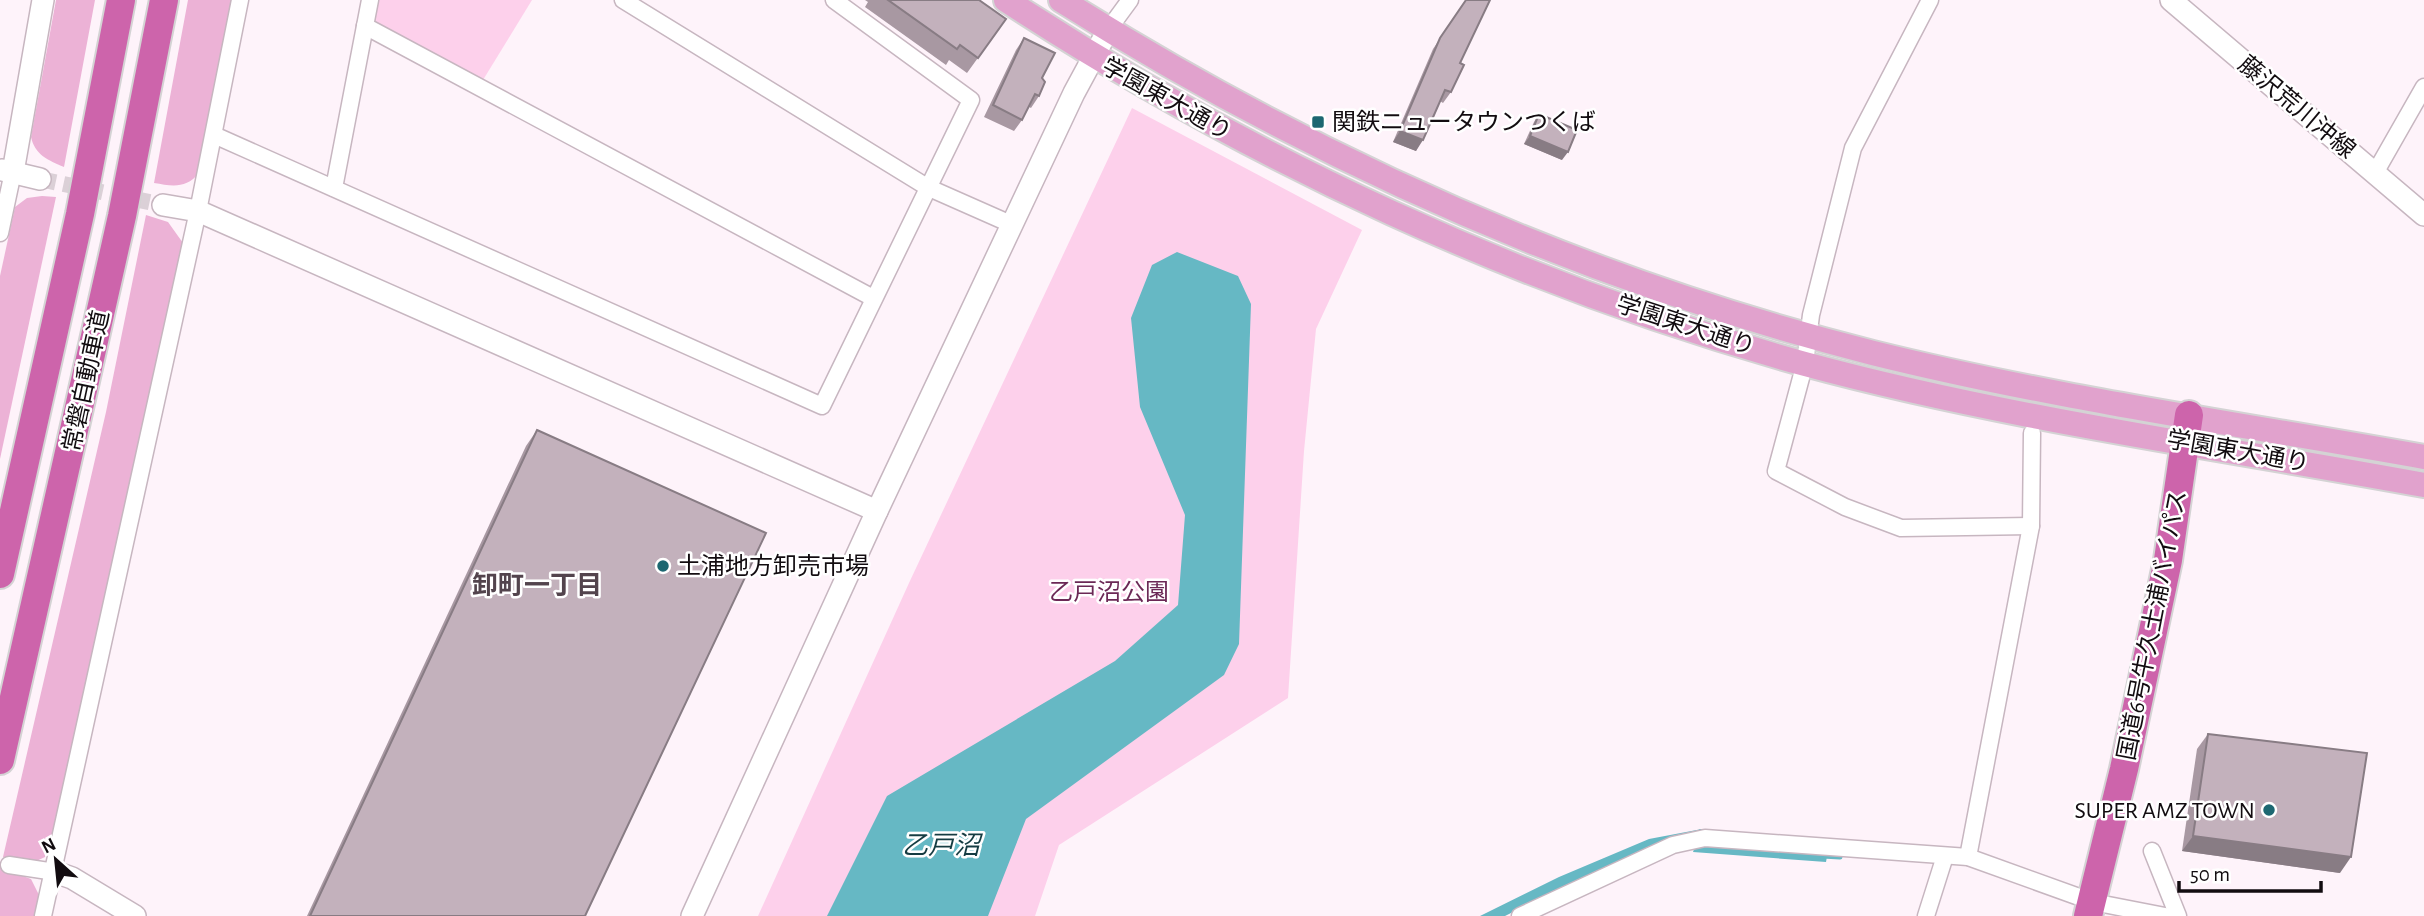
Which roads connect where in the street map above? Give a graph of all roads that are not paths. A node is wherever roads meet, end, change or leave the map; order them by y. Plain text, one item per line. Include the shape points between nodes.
1 (43, 0) edge
2 (121, 0) edge
3 (164, 0) edge
4 (240, 0) edge
5 (370, 0) edge
6 (623, 0) edge
7 (834, 0) edge
8 (1006, 0) edge
9 (1061, 0) edge
10 (1129, 0) edge
11 (1930, 0) edge
12 (2171, 0) edge
13 (365, 26) junction
14 (1108, 30) junction
15 (1093, 57) junction
16 (2424, 87) edge
17 (214, 135) junction
18 (7, 171) edge
19 (2375, 173) junction
20 (40, 179) tunnel mouth
21 (926, 187) junction
22 (334, 188) junction
23 (163, 205) tunnel mouth
24 (198, 211) junction
25 (2424, 215) edge
26 (1013, 225) junction
27 (0, 233) edge
28 (873, 298) junction
29 (1807, 334) junction
30 (1805, 363) junction
31 (2187, 429) junction
32 (2032, 433) dead end
33 (2424, 457) edge
34 (2424, 485) edge
35 (877, 512) junction
36 (2031, 526) junction
37 (0, 574) edge
38 (0, 761) edge
39 (2152, 851) dead end
40 (1945, 856) junction
41 (1968, 857) junction
42 (9, 866) dead end
43 (55, 872) junction
44 (2091, 909) edge
45 (2122, 912) edge
46 (43, 916) edge
47 (135, 916) edge
48 (692, 916) edge
49 (1520, 916) edge
50 (1926, 916) edge
51 (2165, 916) edge
52 (2178, 916) edge

1 - 18 street
2 - 37 highway, 常磐自動車道 via 80,214
3 - 38 highway, 常磐自動車道 via 122,216
4 - 17 street
5 - 13 street
6 - 21 street
7 - 21 street via 971,100
8 - 15 main road, 学園東大通り
9 - 14 main road, 学園東大通り
10 - 14 street
11 - 29 street via 1853,148
12 - 19 street, 藤沢荒川沖線
13 - 22 street
13 - 28 street
14 - 15 street
14 - 29 main road, 学園東大通り via 1266,120 1396,184 1660,290
15 - 26 street
15 - 30 main road, 学園東大通り via 1249,144 1512,265 1653,317
16 - 19 street
17 - 22 street
17 - 24 street
18 - 20 street
18 - 27 street
19 - 25 street, 藤沢荒川沖線
21 - 26 street
21 - 28 street
22 - 28 street via 822,405
23 - 24 street
24 - 35 street
24 - 43 street
26 - 35 street
29 - 30 street
29 - 31 main road, 学園東大通り
30 - 31 main road, 学園東大通り via 2032,415
30 - 36 street via 1776,471 1845,507 1901,528
31 - 33 main road, 学園東大通り
31 - 34 main road, 学園東大通り
31 - 44 highway, 国道6号牛久土浦バイパス via 2168,560
32 - 36 street
35 - 48 street
36 - 41 street
39 - 52 street
40 - 41 street
40 - 49 street via 1705,838 1673,845
40 - 50 street
41 - 44 street
42 - 43 street
43 - 46 street
43 - 47 street
44 - 45 street
45 - 51 street

